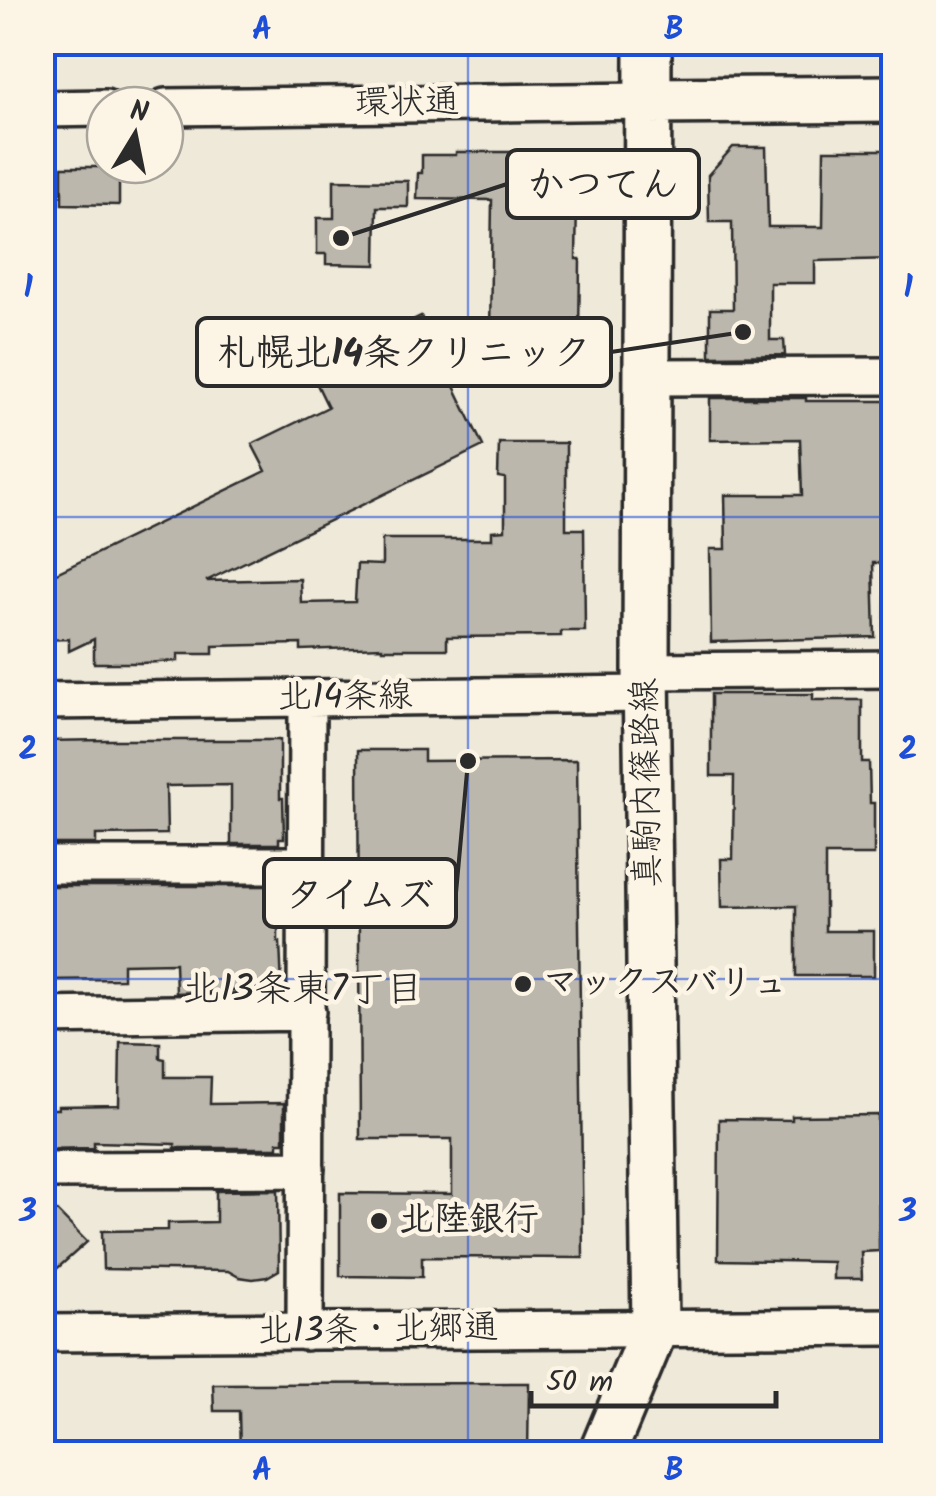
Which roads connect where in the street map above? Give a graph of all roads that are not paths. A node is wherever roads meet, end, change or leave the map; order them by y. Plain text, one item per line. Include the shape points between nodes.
1 (648, 42) edge
2 (894, 100) edge
3 (648, 101) junction
4 (185, 107) edge
5 (85, 108) edge
6 (42, 109) edge
7 (647, 376) junction
8 (894, 376) edge
9 (894, 669) edge
10 (647, 682) junction
11 (307, 698) junction
12 (42, 702) edge
13 (42, 865) edge
14 (307, 865) junction
15 (307, 1012) junction
16 (42, 1016) edge
17 (306, 1169) junction
18 (42, 1170) edge
19 (894, 1327) edge
20 (656, 1328) junction
21 (305, 1332) junction
22 (42, 1333) edge
23 (602, 1454) edge

1 - 3 main road, 真駒内篠路線
2 - 3 main road
3 - 4 street, 環状通
3 - 7 main road, 真駒内篠路線
5 - 6 street
7 - 8 street
7 - 10 main road, 真駒内篠路線
9 - 10 street, 北14条線
10 - 11 street, 北14条線
10 - 20 main road, 真駒内篠路線
11 - 12 street, 北14条線
11 - 14 street
13 - 14 street
14 - 15 street
15 - 16 street
15 - 17 street
17 - 18 street
17 - 21 street
19 - 20 street, 北13条・北郷通
20 - 21 street, 北13条・北郷通
20 - 23 main road, 真駒内篠路線
21 - 22 street, 北13条・北郷通

